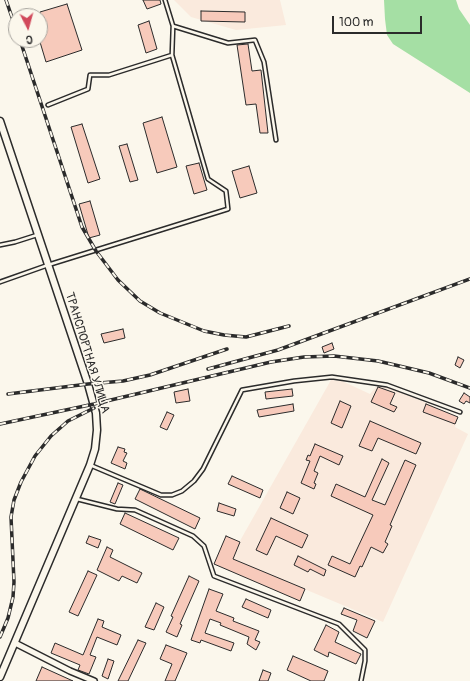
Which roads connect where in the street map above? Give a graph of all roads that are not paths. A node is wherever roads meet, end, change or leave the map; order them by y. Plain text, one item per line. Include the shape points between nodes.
1 (165, 0) edge
2 (174, 26) junction
3 (172, 55) junction
4 (48, 106) dead end
5 (0, 121) edge
6 (276, 140) dead end
7 (37, 235) junction
8 (0, 245) edge
9 (48, 265) junction
10 (0, 282) edge
11 (460, 412) dead end
12 (90, 465) junction
13 (76, 499) junction
14 (15, 643) junction
15 (0, 677) edge
16 (94, 681) edge
17 (361, 681) edge

1 - 2 lane
2 - 3 lane
2 - 6 lane via 228,43 255,40 264,62
3 - 4 lane via 109,75 90,75 88,89
3 - 9 lane via 208,179 226,191 228,209
5 - 7 street, ТРАНСПОРТНАЯ УЛИЦА
7 - 8 lane
7 - 9 street, ТРАНСПОРТНАЯ УЛИЦА
9 - 10 lane
9 - 12 street, ТРАНСПОРТНАЯ УЛИЦА via 95,407 97,430
11 - 12 lane via 387,385 332,377 294,381 242,390 203,469 182,491 172,495 161,495
12 - 13 street, ТРАНСПОРТНАЯ УЛИЦА
13 - 14 street, ТРАНСПОРТНАЯ УЛИЦА
13 - 17 lane via 117,509 135,510 193,536 204,546 214,576 339,624 365,650
14 - 15 street, ТРАНСПОРТНАЯ УЛИЦА
14 - 16 street

